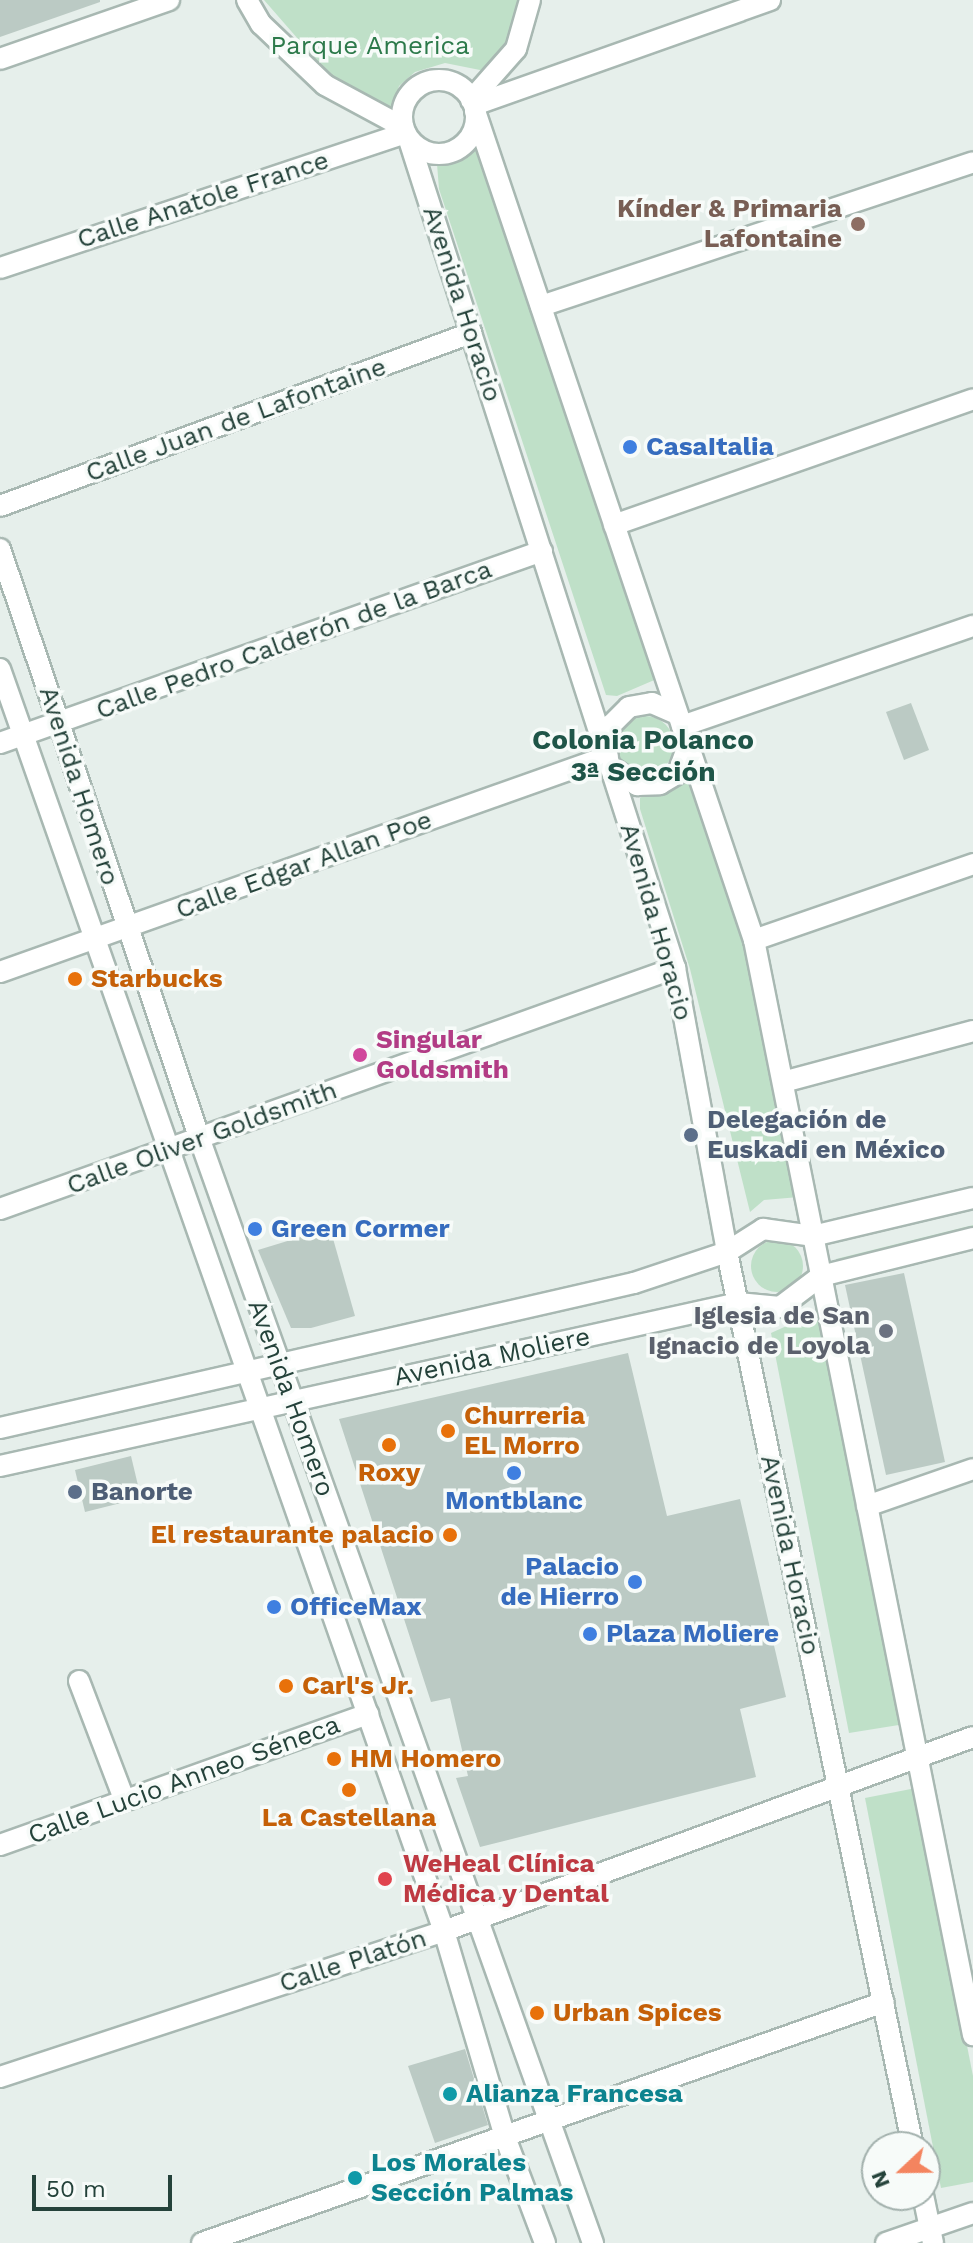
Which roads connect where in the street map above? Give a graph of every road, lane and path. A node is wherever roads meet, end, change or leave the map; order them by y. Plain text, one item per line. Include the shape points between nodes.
1 (169, 0) edge
2 (247, 0) edge
3 (530, 0) edge
4 (770, 0) edge
5 (0, 59) edge
6 (474, 106) junction
7 (406, 133) junction
8 (973, 162) edge
9 (0, 268) edge
10 (541, 306) junction
11 (471, 333) junction
12 (973, 399) edge
13 (0, 506) edge
14 (614, 525) junction
15 (0, 549) edge
16 (542, 551) junction
17 (973, 626) edge
18 (0, 669) edge
19 (680, 720) junction
20 (58, 723) junction
21 (24, 735) junction
22 (0, 743) edge
23 (688, 746) junction
24 (608, 757) junction
25 (973, 864) edge
26 (127, 928) junction
27 (95, 939) junction
28 (754, 940) junction
29 (675, 968) junction
30 (0, 972) edge
31 (973, 1031) edge
32 (783, 1082) junction
33 (200, 1140) junction
34 (169, 1151) junction
35 (973, 1198) edge
36 (0, 1209) edge
37 (813, 1236) junction
38 (973, 1238) edge
39 (727, 1252) junction
40 (821, 1276) junction
41 (738, 1303) junction
42 (280, 1367) junction
43 (248, 1374) junction
44 (292, 1401) junction
45 (259, 1408) junction
46 (0, 1428) edge
47 (0, 1466) edge
48 (973, 1469) edge
49 (867, 1506) junction
50 (79, 1681) dead end
51 (368, 1714) junction
52 (973, 1737) edge
53 (918, 1757) junction
54 (838, 1784) junction
55 (124, 1799) junction
56 (0, 1844) edge
57 (476, 1919) junction
58 (444, 1931) junction
59 (968, 1983) edge
60 (884, 2002) junction
61 (973, 2035) edge
62 (0, 2077) edge
63 (548, 2120) junction
64 (910, 2131) edge
65 (505, 2137) junction
66 (927, 2211) edge
67 (973, 2213) edge
68 (932, 2235) edge
69 (202, 2243) edge
70 (545, 2243) edge
71 (593, 2243) edge
72 (886, 2243) edge

1 - 5 street
2 - 7 street via 261,24 325,85
3 - 6 street via 516,49
4 - 6 street
6 - 7 street via 473,133 449,153 430,153
6 - 7 street via 457,85 425,83 408,96
6 - 10 street
7 - 9 street, Calle Anatole France
7 - 11 street, Avenida Horacio
8 - 10 street
10 - 14 street
11 - 13 street, Calle Juan de Lafontaine
11 - 16 street, Avenida Horacio
12 - 14 street
14 - 19 street
15 - 20 street, Avenida Homero
16 - 20 street, Calle Pedro Calderón de la Barca
16 - 24 street, Avenida Horacio
17 - 19 street
18 - 21 street, Avenida Homero
19 - 23 street
19 - 24 street via 652,703 629,707 611,725
20 - 21 street, Calle Pedro Calderón de la Barca
20 - 26 street, Avenida Homero
21 - 22 street, Calle Pedro Calderón de la Barca
21 - 27 street, Avenida Homero
23 - 24 street via 678,773 660,784 637,785
23 - 28 street
24 - 26 street, Calle Edgar Allan Poe
24 - 29 street, Avenida Horacio
25 - 28 street
26 - 27 street, Calle Edgar Allan Poe
26 - 33 street, Avenida Homero
27 - 30 street, Calle Edgar Allan Poe
27 - 34 street, Avenida Homero
28 - 32 street
29 - 33 street, Calle Oliver Goldsmith
29 - 39 street, Avenida Horacio
31 - 32 street
32 - 37 street
33 - 34 street, Calle Oliver Goldsmith
33 - 42 street, Avenida Homero
34 - 36 street, Calle Oliver Goldsmith
34 - 43 street, Avenida Homero
35 - 37 street, Avenida Moliere
37 - 39 street, Avenida Moliere via 763,1229
37 - 40 street
38 - 40 street, Avenida Moliere
39 - 41 street, Avenida Horacio
39 - 42 street, Avenida Moliere via 634,1283
40 - 41 street, Avenida Moliere via 780,1307
40 - 49 street
41 - 44 street, Avenida Moliere
41 - 54 street, Avenida Horacio
42 - 43 street, Avenida Moliere
42 - 44 street, Avenida Homero
43 - 45 street, Avenida Homero
43 - 46 street, Avenida Moliere
44 - 45 street, Avenida Moliere
44 - 57 street, Avenida Homero
45 - 47 street, Avenida Moliere
45 - 51 street, Avenida Homero
48 - 49 street
49 - 53 street
50 - 55 street
51 - 55 street, Calle Lucio Anneo Séneca
51 - 58 street, Avenida Homero
52 - 53 street, Calle Platón
53 - 54 street, Calle Platón
53 - 59 street
54 - 57 street, Calle Platón
54 - 60 street, Avenida Horacio
55 - 56 street, Calle Lucio Anneo Séneca
57 - 58 street, Calle Platón
57 - 63 street, Avenida Homero
58 - 62 street, Calle Platón
58 - 65 street, Avenida Homero
59 - 61 street
60 - 63 street
60 - 64 street, Avenida Horacio
63 - 65 street
63 - 71 street, Avenida Homero
65 - 69 street
65 - 70 street, Avenida Homero
66 - 68 street
67 - 68 street
68 - 72 street

